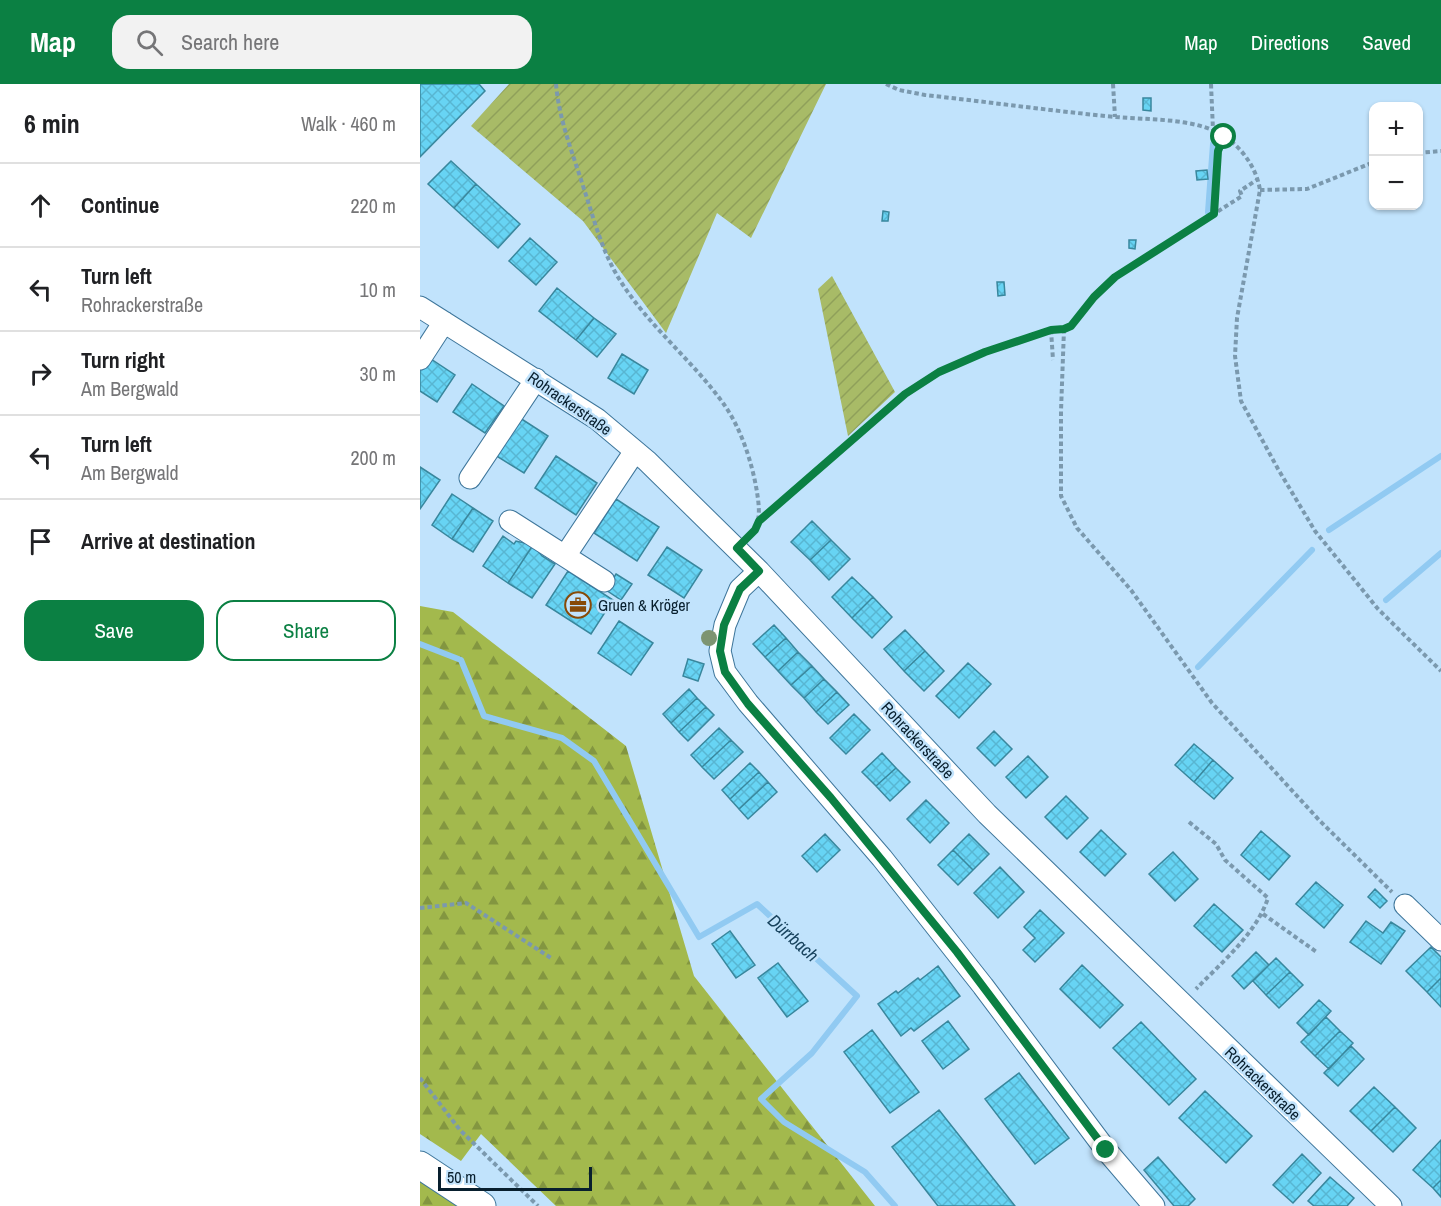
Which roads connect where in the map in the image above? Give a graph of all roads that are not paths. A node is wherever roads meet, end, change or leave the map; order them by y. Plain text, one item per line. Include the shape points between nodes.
1 (420, 307) edge
2 (444, 322) junction
3 (420, 359) edge
4 (536, 379) junction
5 (635, 451) junction
6 (470, 478) dead end
7 (510, 521) dead end
8 (565, 556) junction
9 (759, 571) junction
10 (604, 581) dead end
11 (1405, 905) road end
12 (1441, 940) edge
13 (420, 1165) edge
14 (482, 1206) edge
15 (1154, 1206) edge
16 (1391, 1206) edge

1 - 2 street, Rohrackerstraße
2 - 3 street
2 - 4 street, Rohrackerstraße
4 - 5 street, Rohrackerstraße via 597,419
4 - 6 street
5 - 8 street
5 - 9 street, Rohrackerstraße
7 - 8 street
8 - 10 street
9 - 15 street via 740,589 724,625 720,651 725,672 748,704 889,866 1106,1150
9 - 16 street, Rohrackerstraße via 987,814
11 - 12 street
13 - 14 main road

